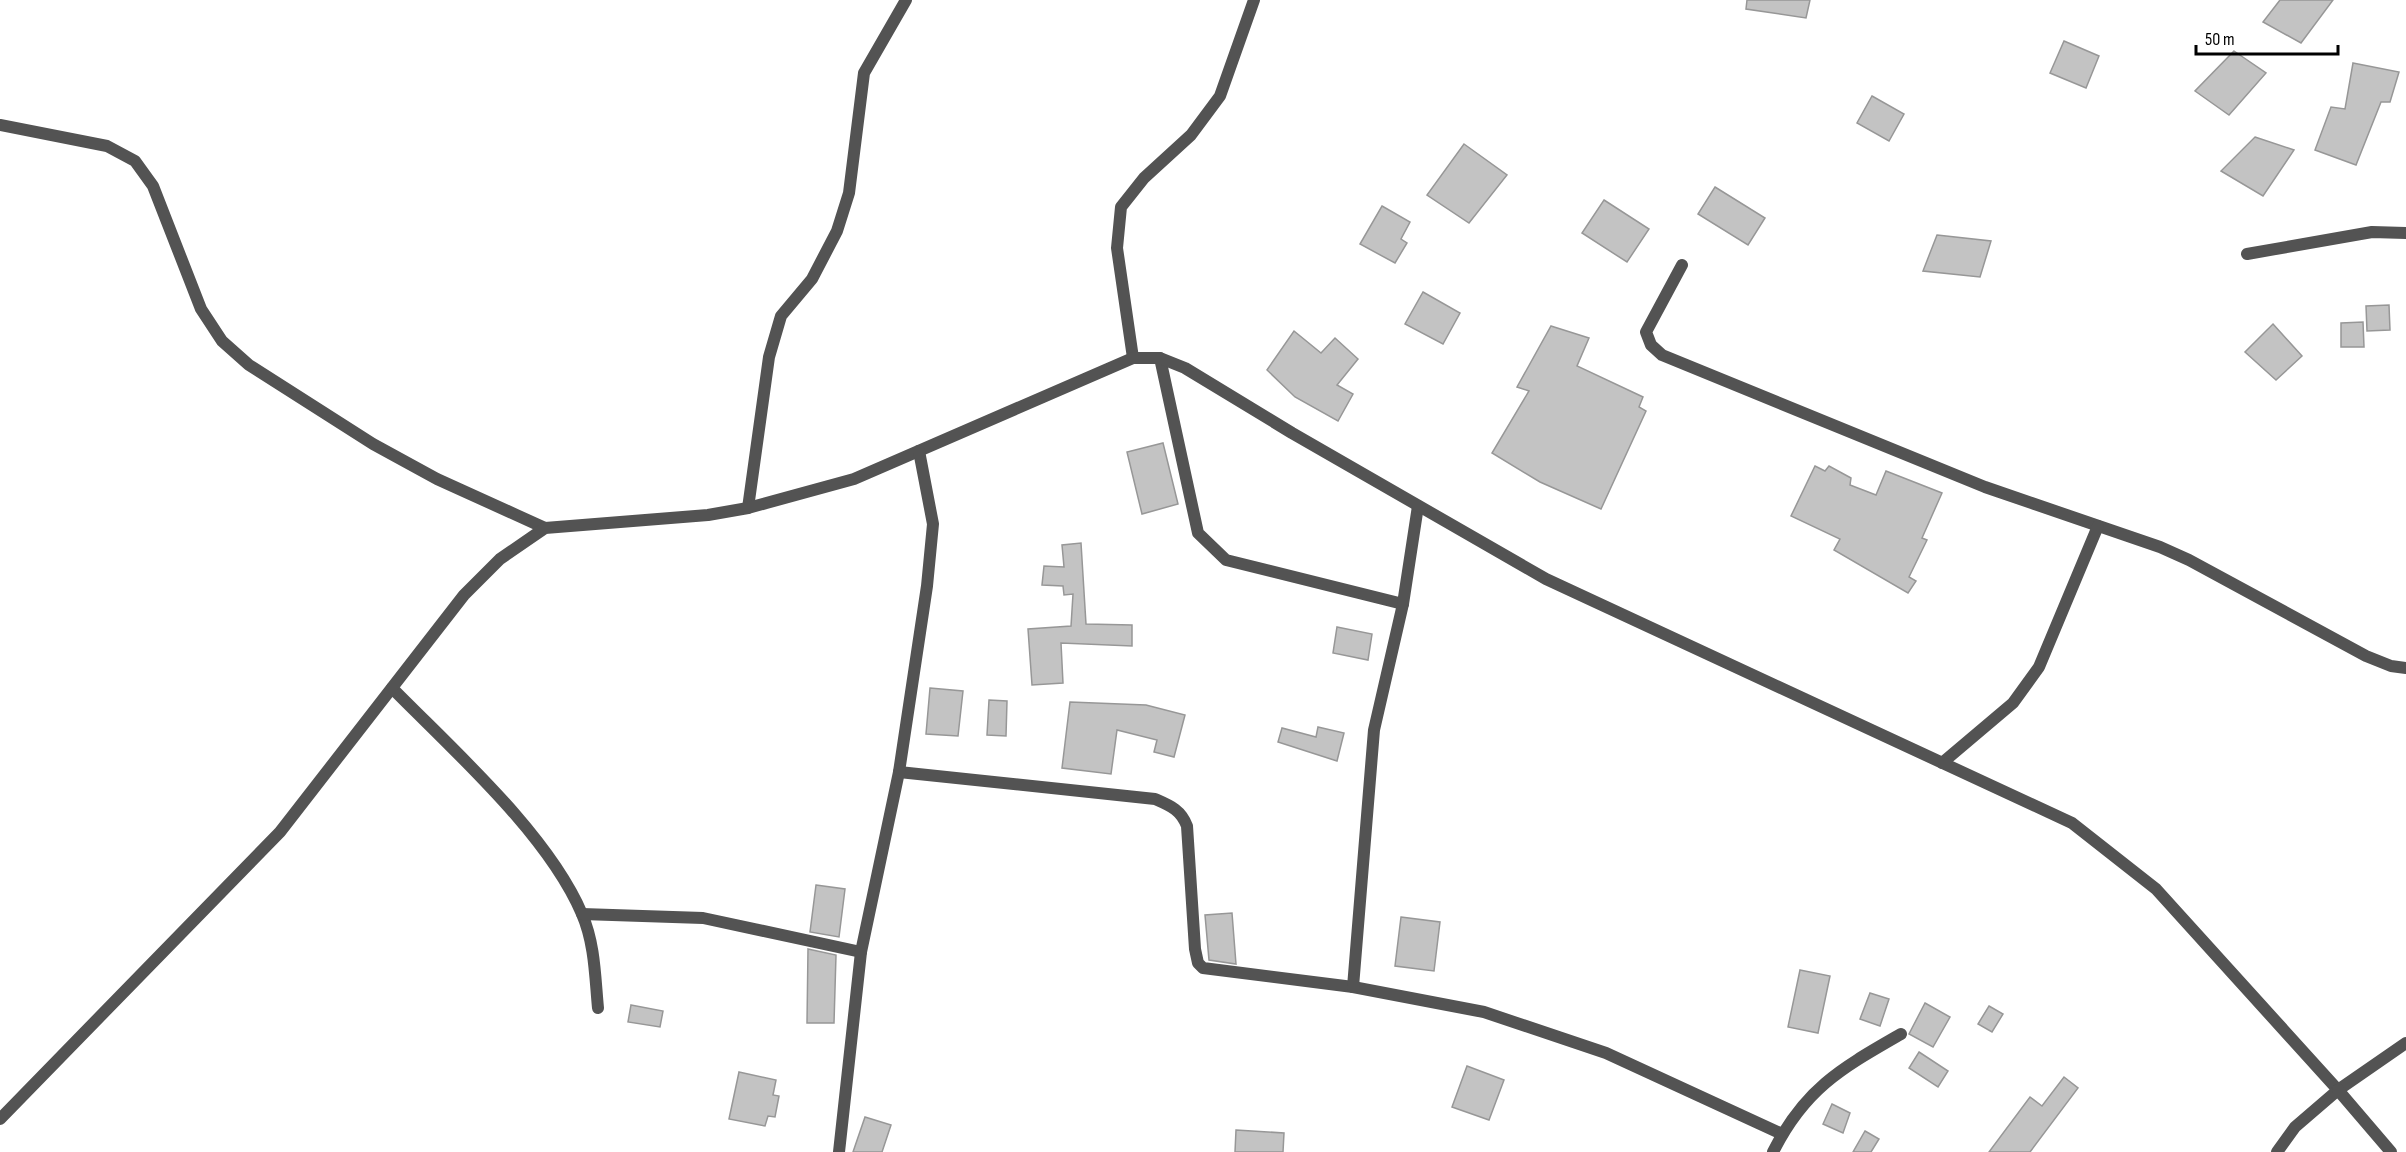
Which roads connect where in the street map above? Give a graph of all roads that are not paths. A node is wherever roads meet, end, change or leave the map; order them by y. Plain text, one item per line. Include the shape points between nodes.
1 (906, 0) edge
2 (1254, 0) edge
3 (0, 125) edge
4 (2406, 233) edge
5 (2247, 254) dead end
6 (1682, 265) dead end
7 (1133, 358) junction
8 (1160, 358) junction
9 (919, 451) junction
10 (1418, 506) junction
11 (748, 508) junction
12 (2098, 526) junction
13 (544, 528) junction
14 (1403, 604) junction
15 (2406, 668) edge
16 (392, 688) junction
17 (1942, 764) junction
18 (899, 772) junction
19 (582, 914) junction
20 (861, 952) junction
21 (1353, 987) junction
22 (598, 1008) dead end
23 (1901, 1034) dead end
24 (2406, 1043) edge
25 (2338, 1090) junction
26 (0, 1119) edge
27 (1782, 1134) junction
28 (839, 1152) edge
29 (1773, 1152) edge
30 (2277, 1152) edge
31 (2391, 1152) edge

1 - 11 street via 864,73 849,193 837,231 812,279 781,316 774,332
2 - 7 street via 1221,96 1191,135 1144,178 1122,207 1117,248
3 - 13 street via 107,146 135,161 153,186 201,309 222,340 249,365 437,479
4 - 5 street via 2372,232
6 - 12 street via 1646,332 1651,345 1662,355 1985,487
7 - 8 street
7 - 9 street
8 - 10 street via 1185,368
8 - 14 street via 1198,533 1208,545 1226,560
9 - 11 street via 854,479
9 - 18 street via 933,524
10 - 14 street
10 - 17 street via 1546,579
11 - 13 street via 708,515
12 - 15 street via 2189,560 2366,656
12 - 17 street via 2038,667 2013,703
13 - 16 street via 500,559 464,595
14 - 21 street via 1374,730
16 - 19 street via 528,832 560,875
16 - 26 street via 280,832
17 - 25 street via 2072,823 2156,889
18 - 20 street
18 - 21 street via 1155,799 1175,807 1187,826 1198,963 1203,968
19 - 20 street via 703,918
19 - 22 street via 592,948
20 - 28 street
21 - 27 street via 1484,1012 1606,1053
23 - 27 street via 1840,1069 1819,1086
24 - 25 street
25 - 30 street via 2295,1127
25 - 31 street
27 - 29 street

